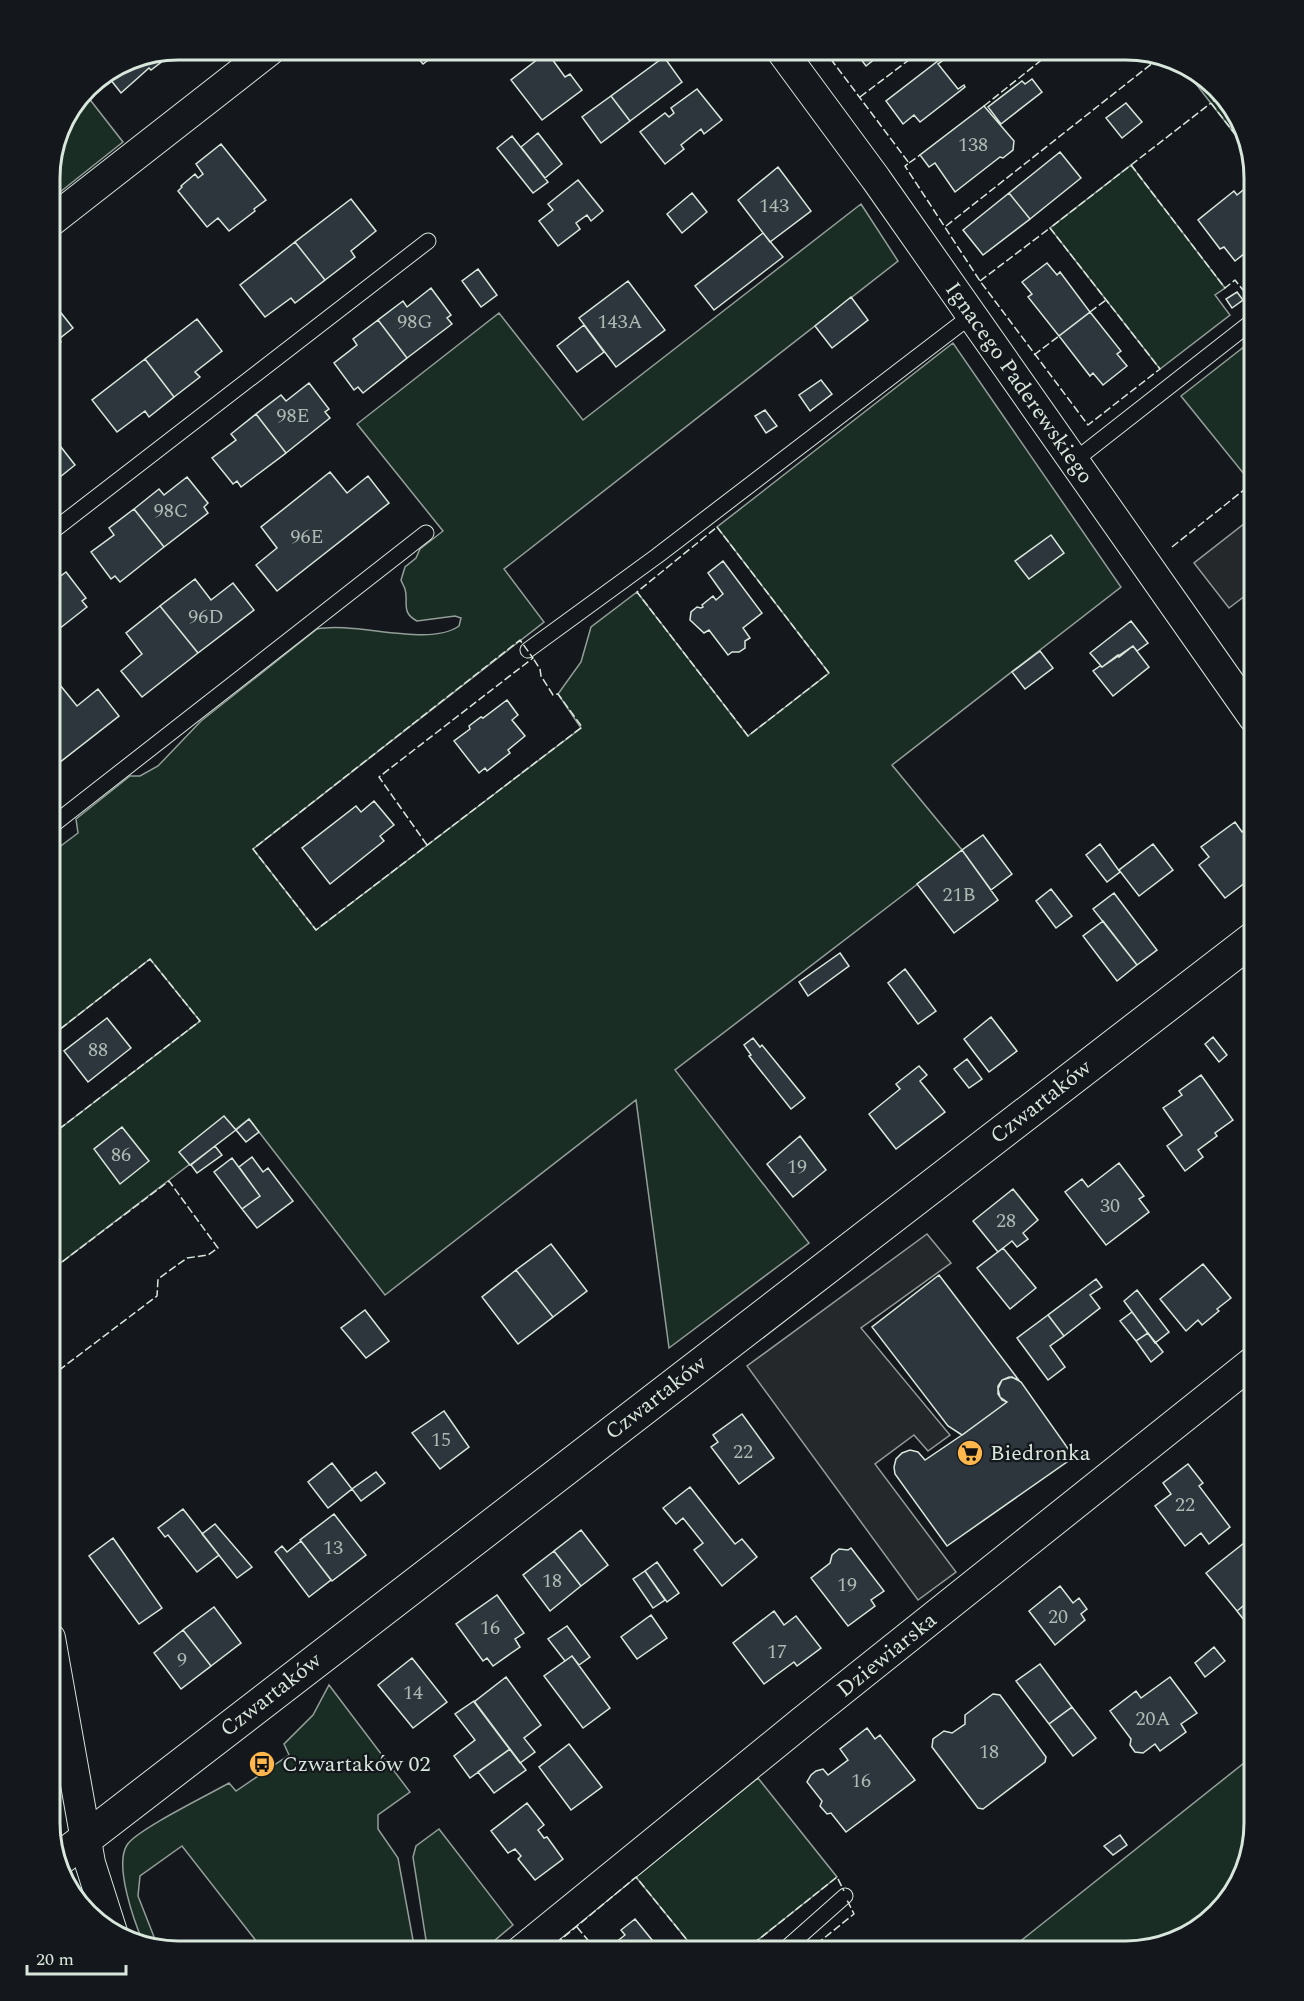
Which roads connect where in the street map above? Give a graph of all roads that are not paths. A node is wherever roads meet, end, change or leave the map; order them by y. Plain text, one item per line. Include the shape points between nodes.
1 (257, 60) edge
2 (788, 60) edge
3 (60, 214) edge
4 (428, 241) dead end
5 (972, 315) junction
6 (1244, 328) edge
7 (1074, 461) junction
8 (60, 525) edge
9 (426, 533) dead end
10 (528, 650) dead end
11 (1244, 704) edge
12 (60, 819) edge
13 (1244, 946) edge
14 (1244, 1369) edge
15 (60, 1694) edge
16 (86, 1838) junction
17 (65, 1855) edge
18 (845, 1896) dead end
19 (108, 1918) edge
20 (533, 1941) edge
21 (794, 1941) edge

1 - 3 street
2 - 5 street, Ignacego Paderewskiego
4 - 8 lane
5 - 7 street, Ignacego Paderewskiego
5 - 10 lane
6 - 7 lane
7 - 11 street, Ignacego Paderewskiego
9 - 12 lane
13 - 16 street, Czwartaków
14 - 20 street, Dziewiarska
15 - 16 street
16 - 17 street, Czwartaków
16 - 19 street
18 - 21 lane

